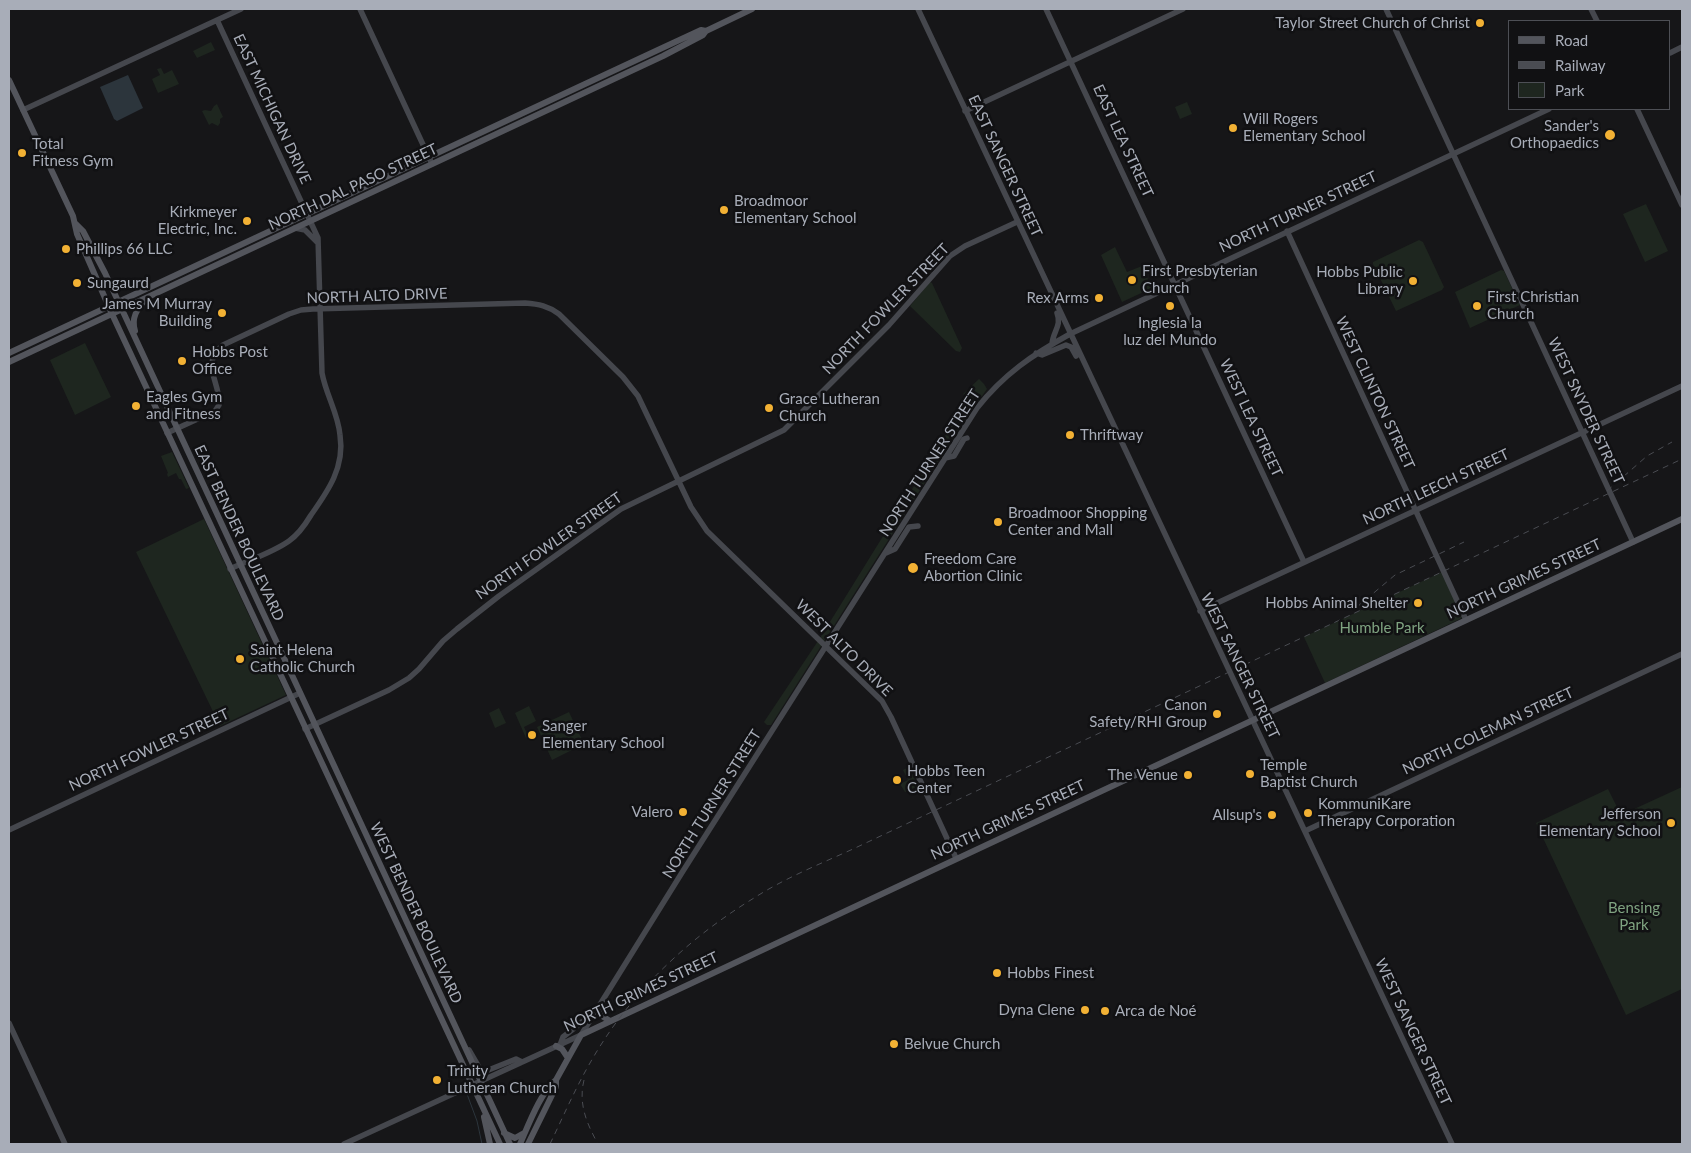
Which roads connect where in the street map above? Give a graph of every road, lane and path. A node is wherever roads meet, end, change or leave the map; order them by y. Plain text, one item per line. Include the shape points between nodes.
1 (241, 9) edge
2 (360, 9) edge
3 (752, 9) edge
4 (918, 9) edge
5 (1046, 9) edge
6 (1183, 9) edge
7 (1386, 9) edge
8 (217, 20) junction
9 (706, 31) junction
10 (1072, 61) junction
11 (9, 80) edge
12 (23, 110) junction
13 (1547, 110) edge
14 (1637, 110) edge
15 (965, 111) junction
16 (1453, 154) junction
17 (429, 157) junction
18 (432, 164) junction
19 (1682, 205) edge
20 (307, 214) junction
21 (311, 221) junction
22 (1017, 222) junction
23 (76, 224) junction
24 (294, 228) junction
25 (1287, 231) junction
26 (318, 243) junction
27 (1046, 283) junction
28 (1175, 284) junction
29 (148, 297) junction
30 (118, 302) junction
31 (108, 307) junction
32 (320, 308) junction
33 (121, 309) junction
34 (112, 314) junction
35 (1070, 334) junction
36 (136, 339) junction
37 (1052, 344) junction
38 (9, 353) edge
39 (1036, 353) junction
40 (9, 362) edge
41 (1084, 363) junction
42 (148, 365) junction
43 (137, 368) junction
44 (1682, 386) edge
45 (177, 429) junction
46 (1582, 432) junction
47 (167, 433) junction
48 (966, 438) dead end
49 (945, 458) junction
50 (679, 480) junction
51 (1416, 510) junction
52 (1682, 519) edge
53 (918, 526) dead end
54 (1633, 542) junction
55 (886, 553) junction
56 (1304, 562) junction
57 (240, 564) junction
58 (230, 569) junction
59 (1200, 611) junction
60 (1466, 620) junction
61 (826, 647) junction
62 (1682, 654) edge
63 (300, 693) junction
64 (290, 698) junction
65 (1252, 720) junction
66 (314, 724) junction
67 (305, 729) junction
68 (9, 830) edge
69 (1305, 831) junction
70 (956, 858) junction
71 (600, 1005) junction
72 (596, 1012) junction
73 (449, 1013) junction
74 (440, 1017) junction
75 (610, 1021) junction
76 (9, 1023) edge
77 (581, 1035) junction
78 (463, 1044) junction
79 (558, 1046) junction
80 (568, 1058) junction
81 (522, 1062) junction
82 (556, 1080) junction
83 (480, 1082) junction
84 (472, 1086) junction
85 (480, 1102) junction
86 (526, 1130) junction
87 (504, 1133) junction
88 (66, 1144) edge
89 (344, 1144) edge
90 (490, 1144) edge
91 (500, 1144) edge
92 (510, 1144) edge
93 (520, 1144) edge
94 (528, 1144) edge
95 (1452, 1144) edge

1 - 8 street
2 - 17 street
3 - 9 main road, NORTH DAL PASO STREET
4 - 15 street, EAST SANGER STREET
5 - 10 street, EAST LEA STREET
6 - 10 street
7 - 16 street, WEST SNYDER STREET
8 - 12 street
8 - 20 street, EAST MICHIGAN DRIVE
9 - 17 main road, NORTH DAL PASO STREET via 660,49
9 - 18 main road, NORTH DAL PASO STREET via 663,56
10 - 15 street
10 - 28 street, EAST LEA STREET
11 - 12 main road, EAST BENDER BOULEVARD
12 - 23 main road, EAST BENDER BOULEVARD
13 - 16 street, NORTH TURNER STREET
14 - 19 street
15 - 22 street, EAST SANGER STREET
16 - 25 street, NORTH TURNER STREET
16 - 46 street, WEST SNYDER STREET
17 - 18 street
17 - 20 main road, NORTH DAL PASO STREET
18 - 21 main road, NORTH DAL PASO STREET
20 - 21 street, EAST MICHIGAN DRIVE
20 - 30 main road, NORTH DAL PASO STREET
21 - 24 main road, NORTH DAL PASO STREET
21 - 26 street, EAST MICHIGAN DRIVE
22 - 27 street, EAST SANGER STREET
22 - 50 street, NORTH FOWLER STREET via 964,246 950,256 888,325 784,430
23 - 30 main road, EAST BENDER BOULEVARD via 83,231
23 - 31 main road, EAST BENDER BOULEVARD via 77,234
24 - 26 street via 305,230
24 - 29 main road, NORTH DAL PASO STREET
25 - 28 street, NORTH TURNER STREET
25 - 51 street, WEST CLINTON STREET
26 - 32 street, EAST MICHIGAN DRIVE
27 - 35 street, EAST SANGER STREET
27 - 37 street via 1059,320
28 - 35 street, NORTH TURNER STREET
28 - 56 street, WEST LEA STREET
29 - 33 main road, NORTH DAL PASO STREET
29 - 36 main road via 134,316
30 - 31 main road, NORTH DAL PASO STREET
30 - 33 main road, EAST BENDER BOULEVARD
31 - 34 main road, EAST BENDER BOULEVARD
31 - 38 main road, NORTH DAL PASO STREET
32 - 45 street, NORTH ALTO DRIVE via 296,312 218,349 211,362 219,405 215,411
32 - 50 street, NORTH ALTO DRIVE via 514,303 536,303 552,308 622,377 643,405
32 - 57 street, EAST MICHIGAN DRIVE via 324,380 341,437 335,476 329,491 295,536 285,544
33 - 34 main road, NORTH DAL PASO STREET
33 - 36 main road, EAST BENDER BOULEVARD
34 - 40 main road, NORTH DAL PASO STREET
34 - 43 main road, EAST BENDER BOULEVARD
35 - 37 street, NORTH TURNER STREET
35 - 41 street, WEST SANGER STREET
36 - 42 main road, EAST BENDER BOULEVARD
37 - 39 street, NORTH TURNER STREET
39 - 41 street via 1042,355 1066,345
39 - 49 street, NORTH TURNER STREET via 990,392
41 - 59 street, WEST SANGER STREET
42 - 43 main road
42 - 45 main road, EAST BENDER BOULEVARD
43 - 47 main road, EAST BENDER BOULEVARD
44 - 46 street, NORTH LEECH STREET
45 - 47 street, NORTH ALTO DRIVE
45 - 57 main road, EAST BENDER BOULEVARD
46 - 51 street, NORTH LEECH STREET
46 - 54 street, WEST SNYDER STREET
47 - 58 main road, EAST BENDER BOULEVARD
48 - 49 street via 954,456
49 - 55 street, NORTH TURNER STREET
50 - 61 street, WEST ALTO DRIVE via 694,513 707,531
50 - 66 street, NORTH FOWLER STREET via 621,508 553,556 449,636 405,681
51 - 56 street, NORTH LEECH STREET
51 - 60 street, WEST CLINTON STREET
52 - 54 main road, NORTH GRIMES STREET
53 - 55 street via 909,527 894,549
54 - 60 main road, NORTH GRIMES STREET
55 - 61 street, NORTH TURNER STREET
56 - 59 street, NORTH LEECH STREET
57 - 58 street, EAST MICHIGAN DRIVE
57 - 63 main road, EAST BENDER BOULEVARD
58 - 64 main road, EAST BENDER BOULEVARD
59 - 65 street, WEST SANGER STREET
60 - 65 main road, NORTH GRIMES STREET
61 - 70 street, WEST ALTO DRIVE via 882,701
61 - 71 street, NORTH TURNER STREET
62 - 69 street, NORTH COLEMAN STREET
63 - 64 street, NORTH FOWLER STREET
63 - 66 main road, WEST BENDER BOULEVARD
64 - 67 main road, WEST BENDER BOULEVARD
64 - 68 street, NORTH FOWLER STREET
65 - 69 street, WEST SANGER STREET
65 - 70 main road, NORTH GRIMES STREET
66 - 67 street, NORTH FOWLER STREET
66 - 73 main road, WEST BENDER BOULEVARD
67 - 74 main road, WEST BENDER BOULEVARD
69 - 95 street, WEST SANGER STREET
70 - 75 main road, NORTH GRIMES STREET
71 - 72 street, NORTH TURNER STREET
71 - 75 main road via 602,1016
72 - 77 street, NORTH TURNER STREET
72 - 79 street via 563,1037
73 - 74 main road
73 - 78 main road, WEST BENDER BOULEVARD
74 - 84 main road, WEST BENDER BOULEVARD
75 - 77 main road, NORTH GRIMES STREET
76 - 88 street
77 - 79 street, NORTH GRIMES STREET
77 - 80 main road, NORTH TURNER STREET
78 - 81 street via 483,1071 516,1059
78 - 83 main road, WEST BENDER BOULEVARD
79 - 80 main road
79 - 81 street, NORTH GRIMES STREET
80 - 82 main road, NORTH TURNER STREET
81 - 83 street, NORTH GRIMES STREET
82 - 86 main road, NORTH TURNER STREET
82 - 94 main road, NORTH TURNER STREET via 556,1087
83 - 84 street, NORTH GRIMES STREET
83 - 87 main road, WEST BENDER BOULEVARD
84 - 85 main road, WEST BENDER BOULEVARD
84 - 89 street, NORTH GRIMES STREET
85 - 90 main road
85 - 91 main road, WEST BENDER BOULEVARD
86 - 87 main road via 518,1138
86 - 93 main road, NORTH TURNER STREET
87 - 92 main road, WEST BENDER BOULEVARD

